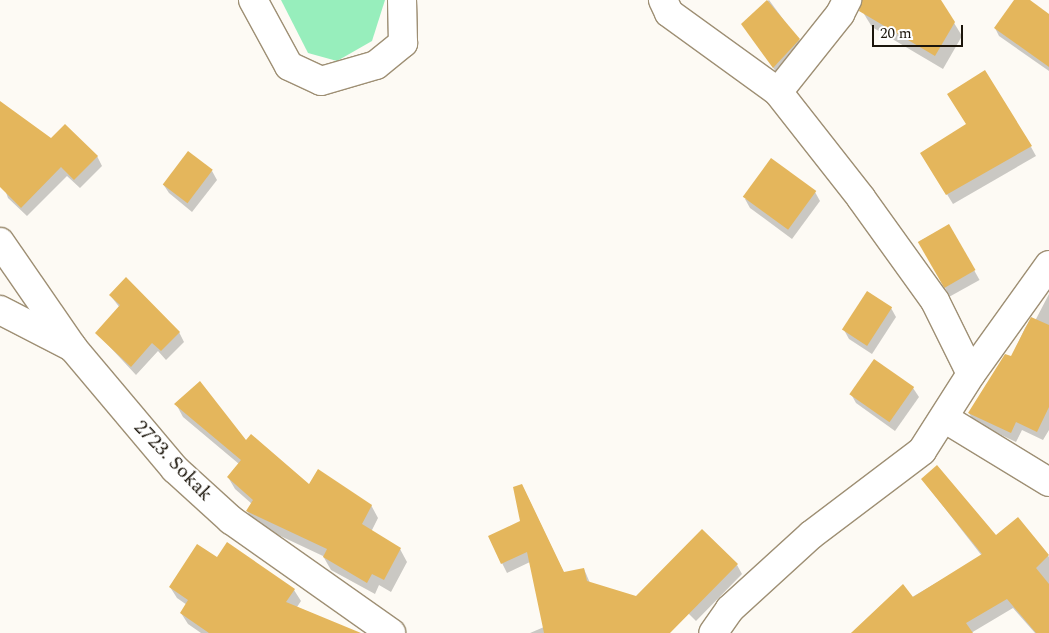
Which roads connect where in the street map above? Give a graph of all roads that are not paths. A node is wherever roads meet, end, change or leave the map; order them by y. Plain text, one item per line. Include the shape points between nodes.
1 (253, 0) edge
2 (402, 0) edge
3 (663, 0) edge
4 (847, 0) edge
5 (778, 92) junction
6 (0, 242) edge
7 (1049, 265) edge
8 (0, 310) edge
9 (73, 348) junction
10 (971, 374) junction
11 (944, 418) junction
12 (1049, 482) edge
13 (391, 633) edge
14 (713, 633) edge

1 - 2 street via 289,66 321,81 376,65 403,43
3 - 5 street via 669,13
4 - 5 street via 840,14
5 - 10 street via 861,198 934,300
6 - 9 street, 2723. Sokak
7 - 10 street
8 - 9 street
9 - 13 street, 2723. Sokak via 175,469 231,520
10 - 11 street
11 - 12 street
11 - 14 street via 922,451 811,535 730,609

